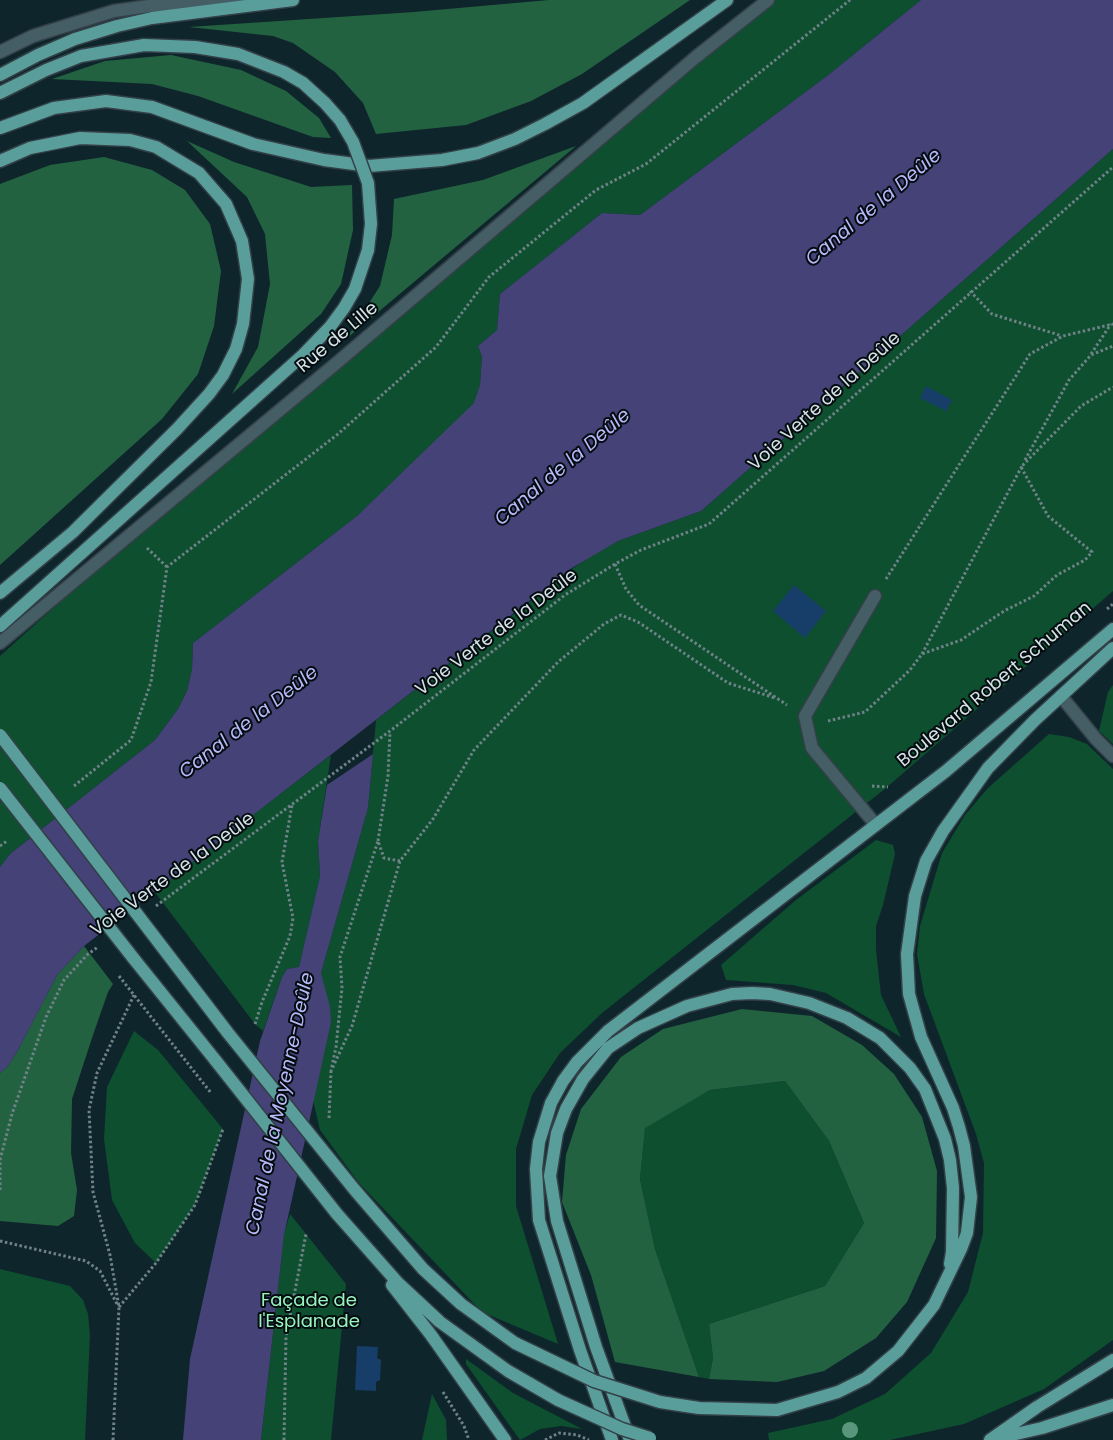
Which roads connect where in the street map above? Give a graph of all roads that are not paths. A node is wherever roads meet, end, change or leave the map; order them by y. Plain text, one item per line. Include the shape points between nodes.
1 (259, 0) edge
2 (293, 0) edge
3 (727, 0) edge
4 (768, 0) edge
5 (0, 52) edge
6 (0, 75) edge
7 (0, 93) edge
8 (0, 128) edge
9 (0, 162) edge
10 (0, 593) edge
11 (875, 596) road end
12 (0, 626) edge
13 (1113, 629) edge
14 (0, 643) edge
15 (1113, 648) edge
16 (1061, 696) junction
17 (0, 735) edge
18 (1113, 756) edge
19 (0, 788) edge
20 (876, 825) junction
21 (337, 1214) junction
22 (946, 1283) junction
23 (1113, 1360) edge
24 (1113, 1405) edge
25 (654, 1439) edge
26 (505, 1440) edge
27 (612, 1440) edge
28 (630, 1440) edge
29 (991, 1440) edge

1 - 5 street via 114,11 33,36
2 - 6 main road via 152,18 117,26 75,39
3 - 8 main road via 590,98 545,124 478,153 442,160 369,166 324,160 253,144 171,113 123,102 54,108
4 - 14 street, Rue de Lille via 696,57
7 - 12 main road, bridge via 81,56 144,45 195,47 238,54 303,83 340,120 353,142 368,183 371,224 368,250 355,289 330,327 290,367
9 - 10 main road via 30,148 80,138 130,140 156,147 199,173 226,204 242,241 248,279 244,324 236,349 209,394 72,532
11 - 20 street via 809,721 812,748
13 - 20 main road via 946,771
15 - 16 main road
16 - 18 street
16 - 22 main road via 1007,746 963,800 926,860 915,896 907,954 909,994 921,1037 953,1108 970,1180 966,1232
17 - 22 main road, bridge via 228,1033 354,1189 423,1269 461,1304 515,1343 594,1381 660,1402 699,1408 777,1410 838,1392 866,1378 898,1351 919,1327
19 - 21 main road, bridge
20 - 27 main road via 608,1031 576,1062 551,1103 539,1142 536,1169 539,1220
21 - 25 main road, bridge via 398,1283 440,1322 508,1371 558,1400
21 - 26 main road via 431,1335
22 - 28 main road via 952,1252 953,1213 950,1160 945,1139 925,1089 910,1068 880,1038 825,1009 770,994 732,994 687,1006 653,1020 608,1048 583,1079 557,1133 550,1176 557,1221 596,1347
23 - 29 main road
24 - 29 main road via 1042,1428

